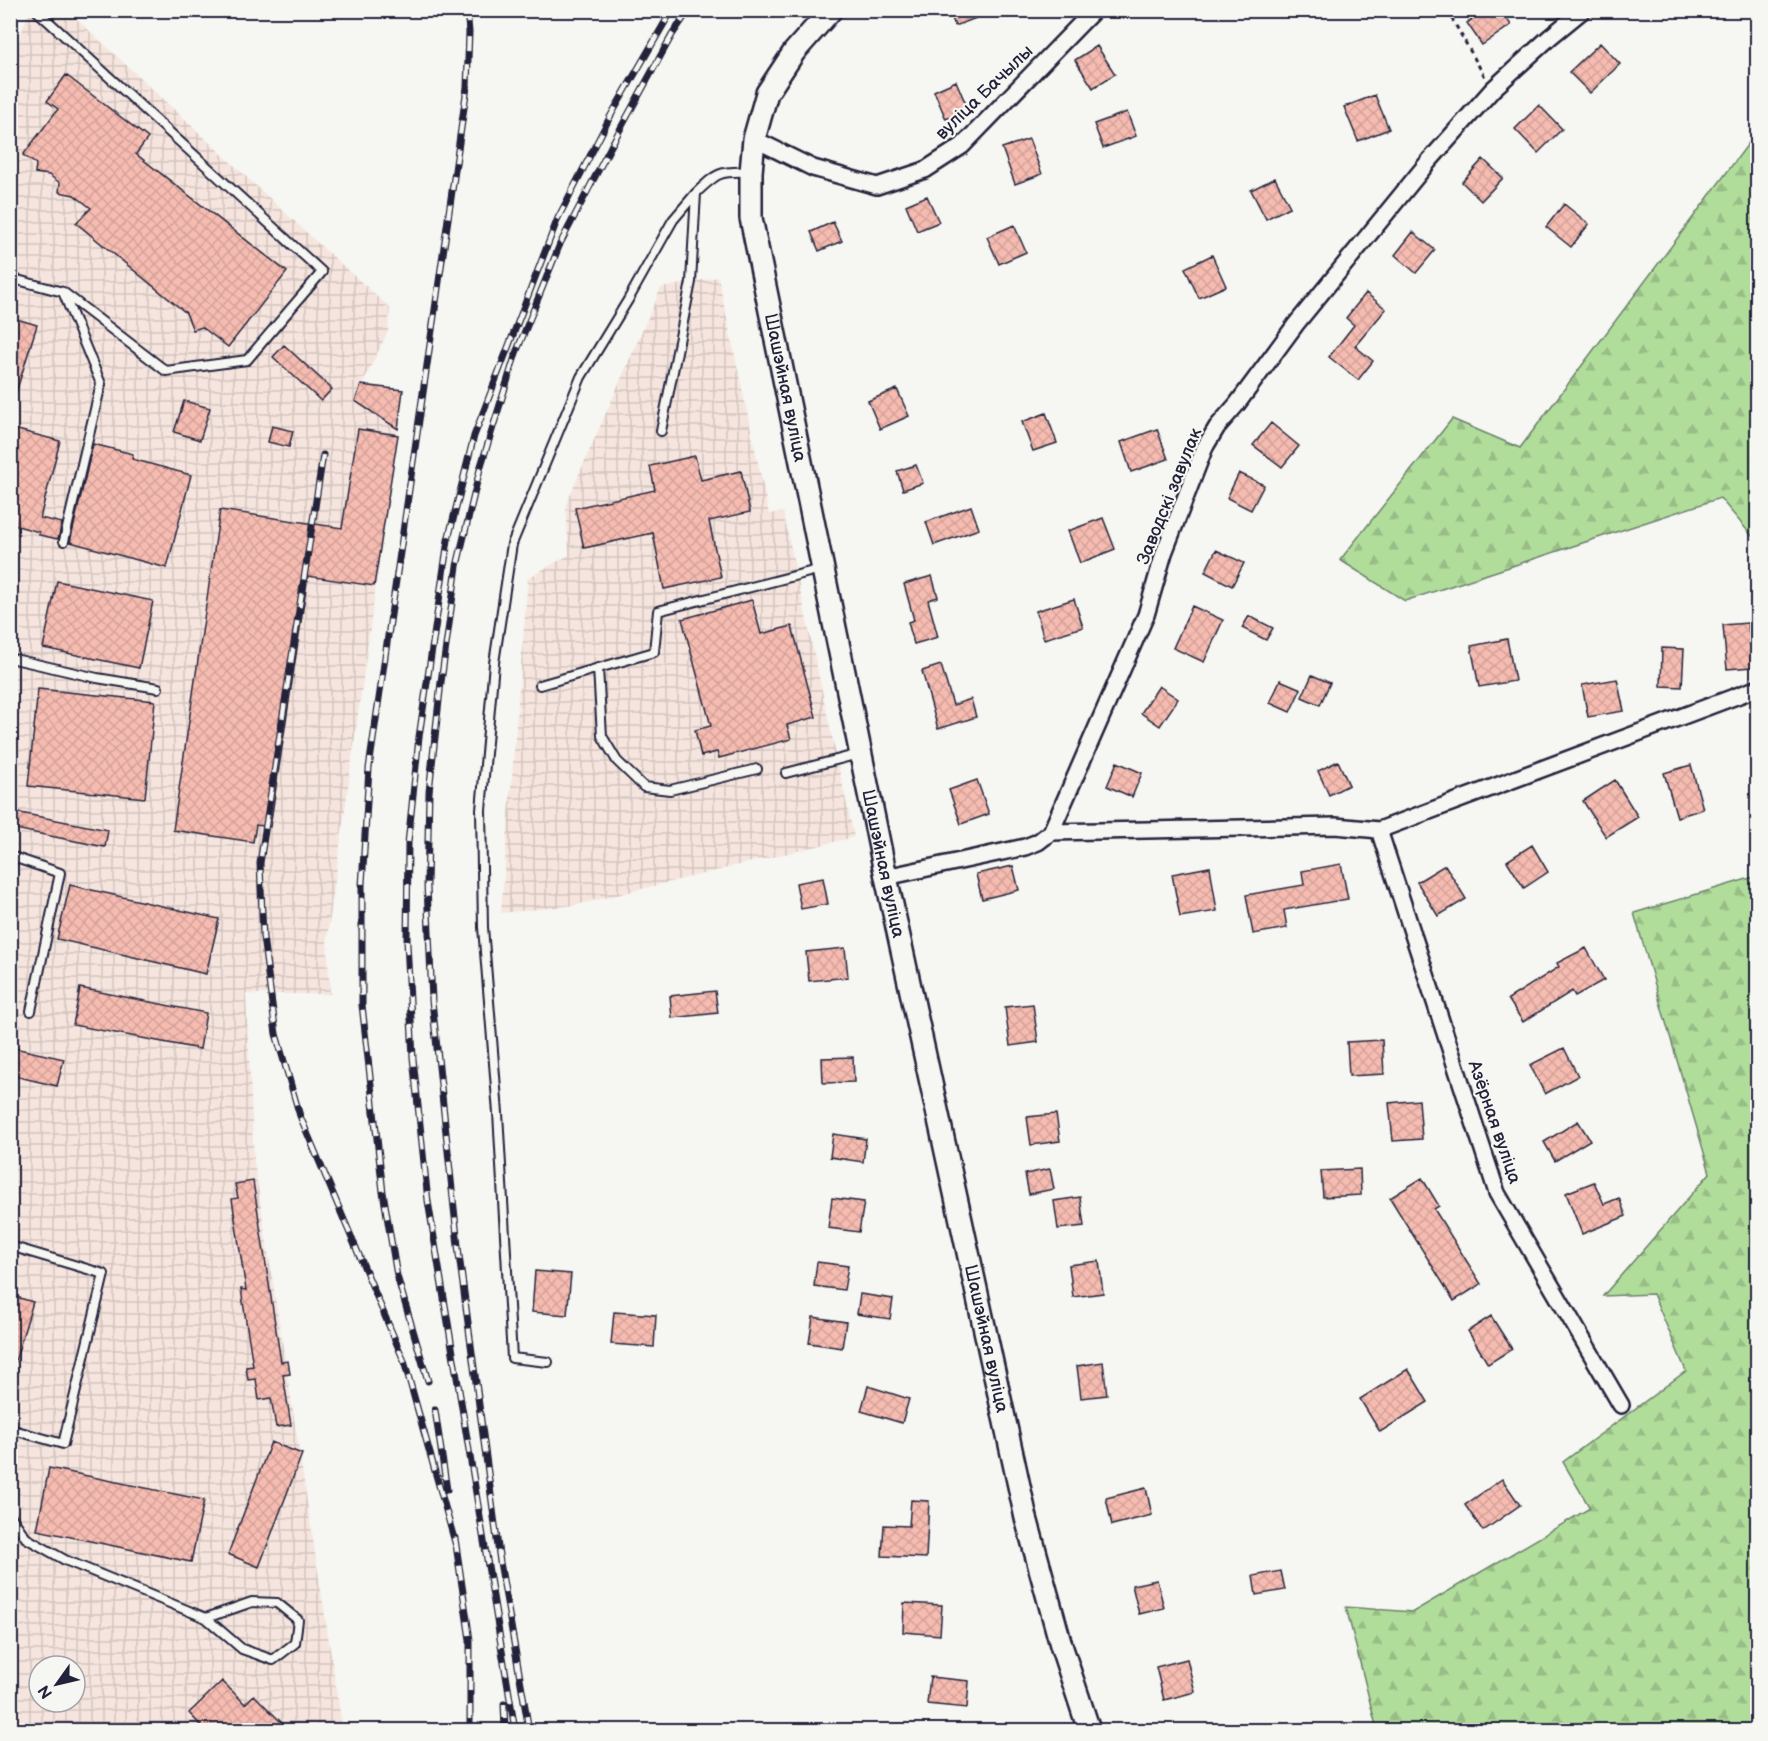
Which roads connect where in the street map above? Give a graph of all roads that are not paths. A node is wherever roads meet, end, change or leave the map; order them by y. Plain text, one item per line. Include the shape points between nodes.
1 (36, 10) edge
2 (831, 10) edge
3 (1094, 10) edge
4 (1582, 10) edge
5 (754, 139) junction
6 (751, 172) junction
7 (696, 193) junction
8 (10, 278) edge
9 (63, 292) junction
10 (661, 431) dead end
11 (64, 541) dead end
12 (822, 568) junction
13 (10, 658) edge
14 (598, 668) junction
15 (540, 685) dead end
16 (159, 688) dead end
17 (1758, 688) edge
18 (860, 754) junction
19 (757, 769) dead end
20 (786, 773) dead end
21 (1379, 830) junction
22 (1051, 832) junction
23 (10, 855) edge
24 (886, 877) junction
25 (31, 1011) dead end
26 (10, 1246) edge
27 (548, 1362) dead end
28 (1621, 1405) dead end
29 (10, 1429) edge
30 (10, 1515) edge
31 (206, 1617) junction
32 (1089, 1731) edge

1 - 9 lane via 322,272 247,360 166,371
2 - 5 main road, Шашэйная вуліца via 794,52 767,93
3 - 5 street, вуліца Бачылы via 962,146 925,170 877,186 813,168
4 - 22 street, Заводскі завулак via 1493,89 1429,161 1217,427 1205,447 1164,553 1146,615
5 - 6 main road, Шашэйная вуліца
6 - 7 lane via 726,171 713,176
6 - 12 main road, Шашэйная вуліца via 751,218
7 - 10 lane via 691,282
7 - 27 lane via 674,220 581,377 512,544 494,663 482,810 483,927 512,1358
8 - 9 lane
9 - 11 lane via 101,384
12 - 14 lane via 658,611 654,652
12 - 18 main road, Шашэйная вуліца
13 - 16 lane
14 - 15 lane
14 - 19 lane via 602,736 617,761 644,787 670,790
17 - 21 street
18 - 20 lane
18 - 24 main road, Шашэйная вуліца
21 - 22 street via 1335,826
21 - 28 street, Азёрная вуліца via 1497,1193
22 - 24 street via 1025,847
23 - 25 lane via 60,873
24 - 32 main road, Шашэйная вуліца via 1026,1518
26 - 29 lane via 104,1274 63,1444
30 - 31 lane via 26,1538 65,1560
31 - 31 lane via 242,1649 273,1660 295,1643 298,1620 277,1603 252,1602

